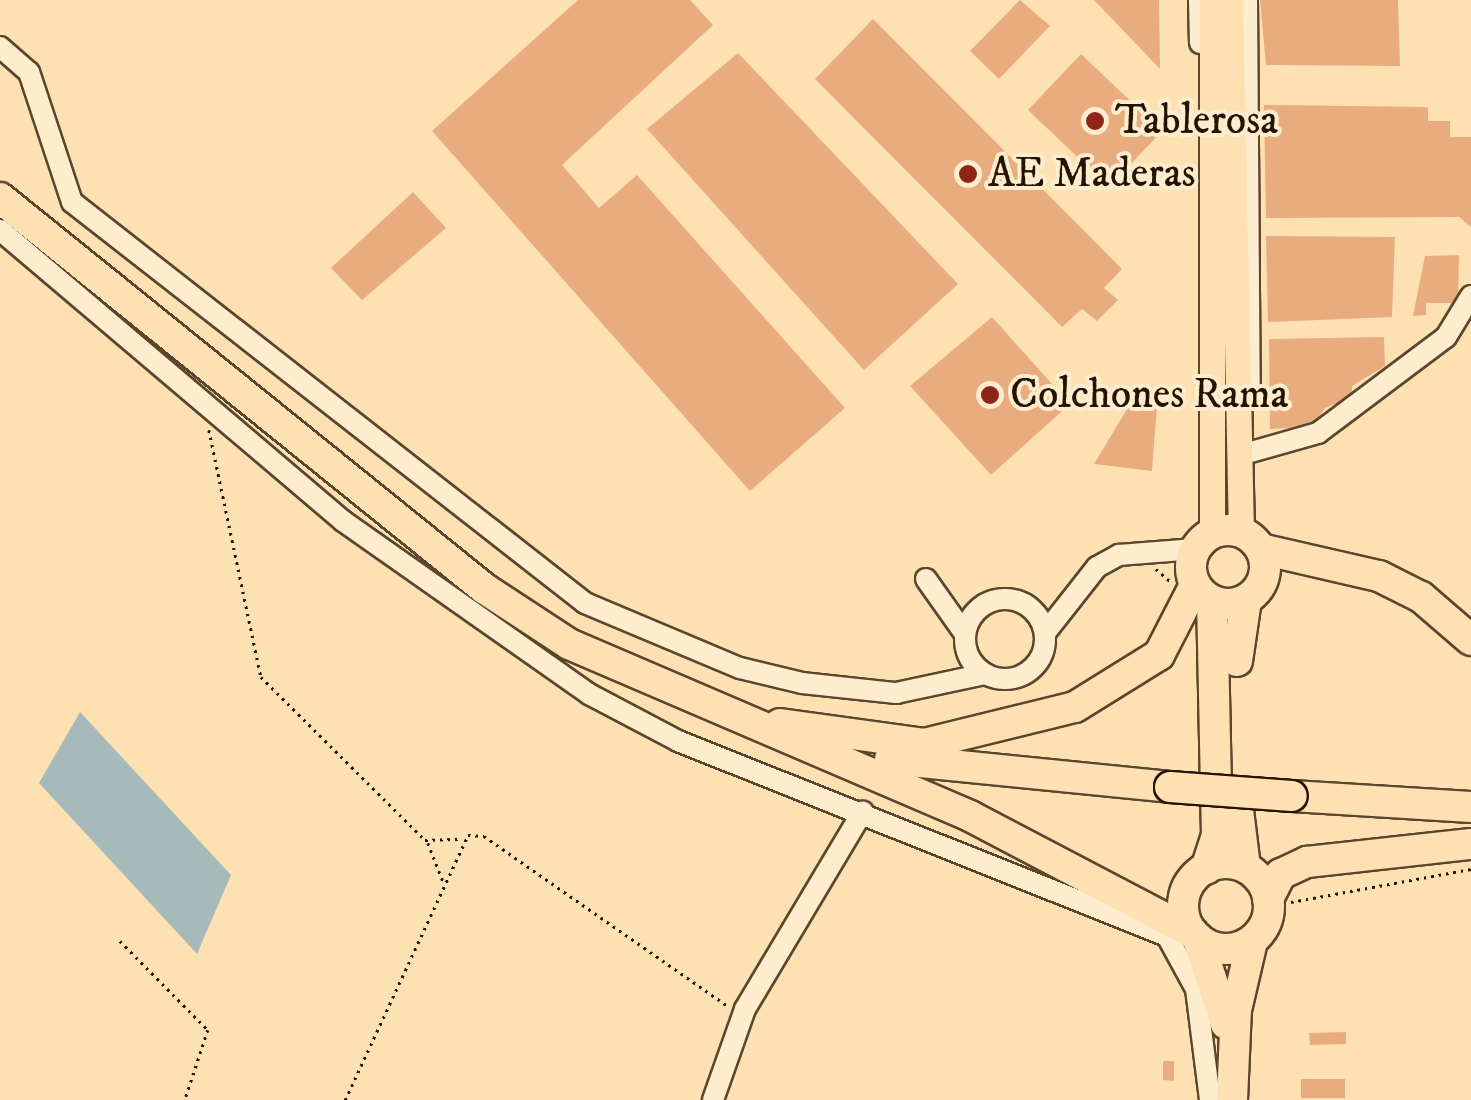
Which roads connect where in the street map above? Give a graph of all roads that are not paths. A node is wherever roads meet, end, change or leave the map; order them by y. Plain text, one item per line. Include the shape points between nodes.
1 (1199, 0) edge
2 (1212, 0) edge
3 (1230, 0) edge
4 (1248, 0) edge
5 (0, 48) edge
6 (0, 198) edge
7 (0, 230) edge
8 (1471, 296) edge
9 (1251, 452) junction
10 (1215, 561) junction
11 (926, 579) dead end
12 (1076, 585) junction
13 (948, 598) junction
14 (1016, 600) junction
15 (1246, 600) junction
16 (986, 604) junction
17 (1045, 633) junction
18 (965, 639) junction
19 (1471, 640) edge
20 (985, 674) junction
21 (896, 693) junction
22 (692, 704) junction
23 (770, 734) junction
24 (1471, 807) edge
25 (863, 811) junction
26 (1471, 844) edge
27 (1244, 867) junction
28 (1206, 868) junction
29 (1279, 901) junction
30 (1195, 936) junction
31 (1252, 940) junction
32 (1231, 1058) junction
33 (1212, 1098) edge
34 (713, 1100) edge

1 - 10 street
2 - 10 main road
3 - 10 main road
4 - 9 street
5 - 21 street via 29,72 72,202 530,567 638,630 740,668
6 - 22 highway via 485,589 569,644
7 - 25 street via 344,521 589,694 678,741
8 - 9 street via 1446,337 1318,433
9 - 10 street
10 - 12 street via 1119,555
10 - 15 highway
10 - 15 highway via 1262,583
10 - 19 highway via 1379,576 1421,596
10 - 22 highway via 1168,644 1126,683 965,739 842,739
10 - 28 highway via 1217,836
11 - 13 street
12 - 14 street
12 - 17 street
13 - 16 street
13 - 18 street
14 - 16 street
14 - 17 street
15 - 27 highway via 1237,626
16 - 18 street
17 - 20 street via 1041,658 1022,676
18 - 20 street
18 - 21 street via 932,680
20 - 21 street
22 - 23 highway
23 - 24 highway, bridge via 930,765
23 - 30 highway via 970,816
25 - 33 street via 1167,936 1193,976
25 - 34 street via 742,1016
26 - 29 highway via 1307,862 1281,874
27 - 28 highway
27 - 29 highway
28 - 30 highway via 1184,898
29 - 31 highway
30 - 31 highway via 1230,949
30 - 32 highway
31 - 32 highway
32 - 33 highway

